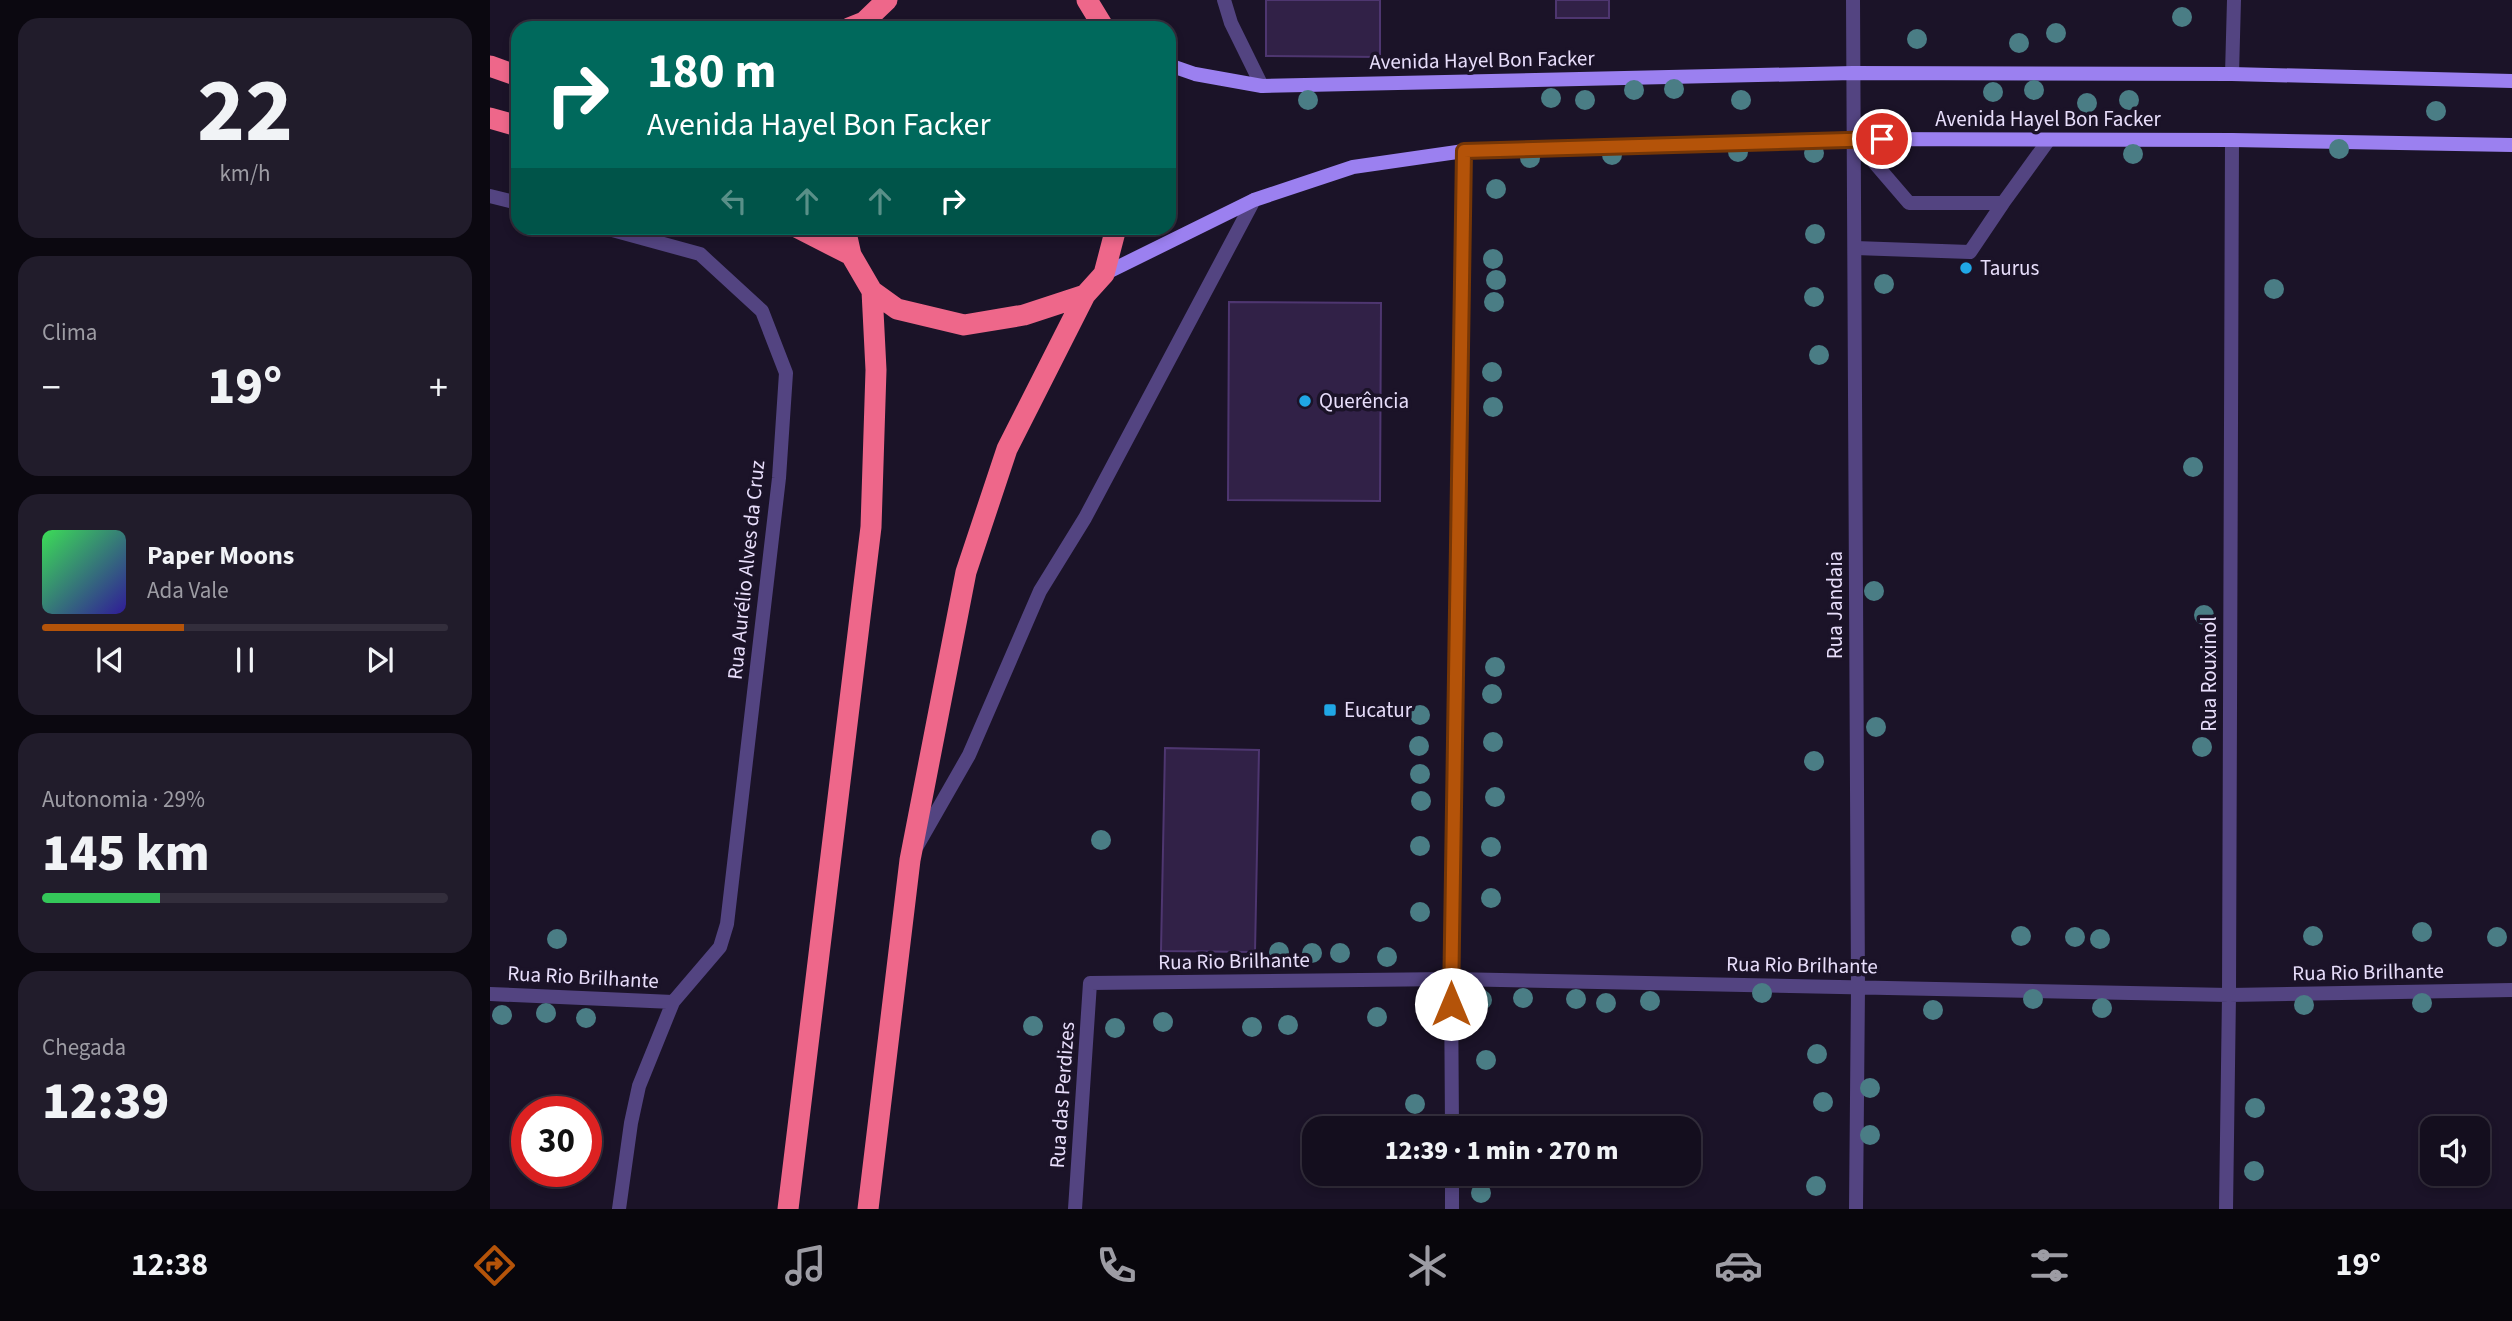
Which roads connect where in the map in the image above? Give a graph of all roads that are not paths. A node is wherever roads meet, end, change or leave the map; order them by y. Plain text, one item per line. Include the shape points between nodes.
1 (887, 0) edge
2 (1087, 0) edge
3 (1224, 0) edge
4 (1853, 0) edge
5 (2234, 0) edge
6 (864, 21) edge
7 (1100, 21) edge
8 (490, 66) edge
9 (1176, 67) edge
10 (1853, 73) junction
11 (511, 74) edge
12 (2232, 74) junction
13 (2512, 81) edge
14 (1262, 86) junction
15 (490, 118) edge
16 (511, 124) edge
17 (1854, 139) junction
18 (2232, 140) junction
19 (2048, 141) junction
20 (2512, 145) edge
21 (1464, 151) junction
22 (490, 196) edge
23 (1254, 200) junction
24 (511, 201) edge
25 (2003, 203) junction
26 (631, 235) edge
27 (812, 235) edge
28 (847, 235) edge
29 (1114, 235) edge
30 (1855, 248) junction
31 (851, 255) junction
32 (1104, 274) junction
33 (872, 292) junction
34 (1085, 295) junction
35 (910, 860) junction
36 (1451, 979) junction
37 (1090, 983) joint
38 (1858, 987) junction
39 (2512, 990) edge
40 (490, 994) edge
41 (2229, 995) junction
42 (673, 1002) junction
43 (1452, 1116) edge
44 (1452, 1186) edge
45 (619, 1209) edge
46 (788, 1209) edge
47 (868, 1209) edge
48 (1075, 1209) edge
49 (1452, 1209) edge
50 (1856, 1209) edge
51 (2226, 1209) edge

1 - 6 highway
2 - 7 highway
3 - 14 street
4 - 10 street, Rua Jandaia
5 - 12 street
8 - 11 highway
9 - 14 main road, Avenida Hayel Bon Facker
10 - 12 main road, Avenida Hayel Bon Facker
10 - 14 main road, Avenida Hayel Bon Facker
10 - 17 street, Rua Jandaia
12 - 13 main road, Avenida Hayel Bon Facker
15 - 16 highway
17 - 19 main road, Avenida Hayel Bon Facker
17 - 21 main road, Avenida Hayel Bon Facker
17 - 25 street via 1909,203
17 - 30 street, Rua Jandaia
18 - 19 main road, Avenida Hayel Bon Facker
18 - 20 main road, Avenida Hayel Bon Facker
18 - 41 street, Rua Rouxinol
19 - 25 street
21 - 23 main road, Avenida Hayel Bon Facker via 1353,167
21 - 36 street
22 - 24 street
23 - 32 main road, Avenida Hayel Bon Facker
23 - 35 street via 1085,518 1040,591 969,755
25 - 30 street via 1970,252
26 - 42 street, Rua Aurélio Alves da Cruz via 700,254 762,311 786,373 779,478 727,924 720,947
27 - 31 highway
28 - 31 highway
29 - 32 highway
30 - 38 street, Rua Jandaia
31 - 33 highway
32 - 34 highway
33 - 34 highway via 897,309 964,325 1024,315
33 - 46 highway via 876,370 871,527
34 - 35 highway via 1007,449 966,572
35 - 47 highway
36 - 37 street, Rua Rio Brilhante
36 - 38 street, Rua Rio Brilhante
36 - 43 street
37 - 48 street, Rua das Perdizes
38 - 41 street, Rua Rio Brilhante
38 - 50 street, Rua Jandaia
39 - 41 street, Rua Rio Brilhante
40 - 42 street, Rua Rio Brilhante
41 - 51 street, Rua Rouxinol
42 - 45 street, Rua Aurélio Alves da Cruz via 639,1086
44 - 49 street

